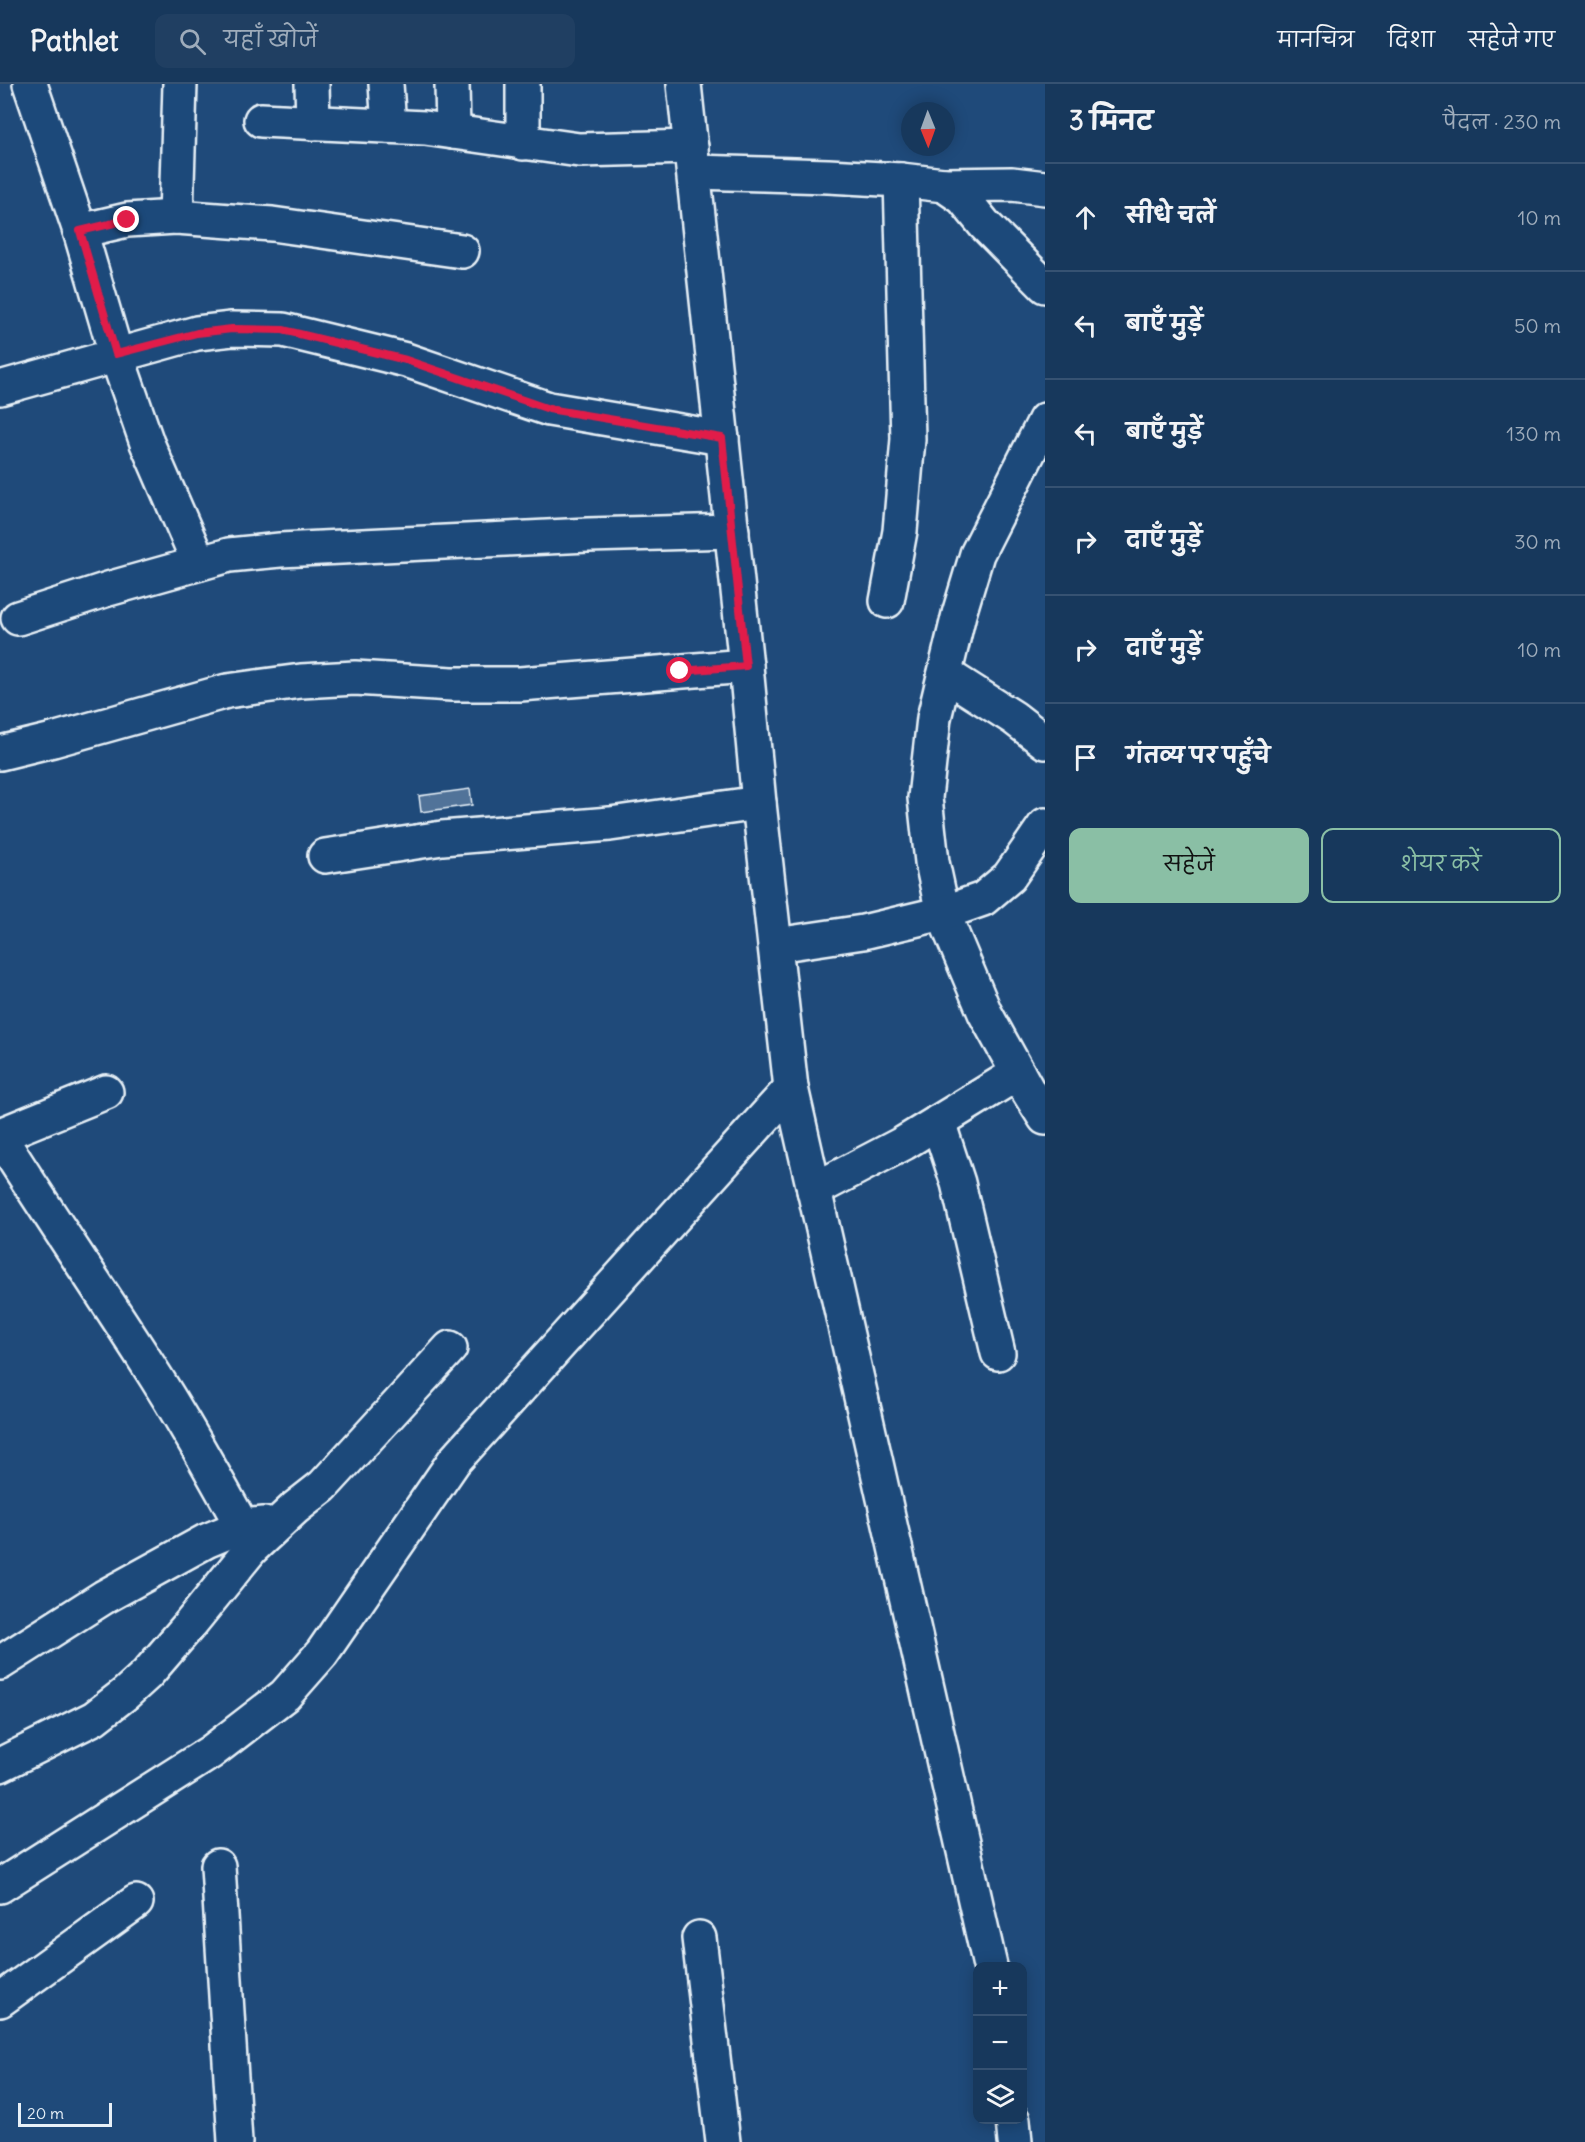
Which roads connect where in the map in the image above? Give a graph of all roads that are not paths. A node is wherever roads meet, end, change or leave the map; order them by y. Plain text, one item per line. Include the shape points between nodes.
1 (30, 84) edge
2 (180, 84) edge
3 (312, 84) edge
4 (386, 84) edge
5 (452, 84) edge
6 (523, 84) edge
7 (684, 84) edge
8 (261, 120) dead end
9 (313, 123) junction
10 (389, 126) junction
11 (453, 132) junction
12 (523, 143) junction
13 (693, 159) junction
14 (901, 180) junction
15 (944, 185) junction
16 (1045, 188) edge
17 (176, 217) junction
18 (80, 231) junction
19 (462, 251) dead end
20 (1045, 286) edge
21 (116, 354) junction
22 (0, 388) edge
23 (1045, 420) edge
24 (722, 438) junction
25 (732, 531) junction
26 (199, 563) junction
27 (887, 601) dead end
28 (18, 618) dead end
29 (746, 666) junction
30 (945, 674) junction
31 (1045, 742) edge
32 (0, 753) edge
33 (759, 803) junction
34 (1045, 825) edge
35 (325, 856) dead end
36 (943, 913) junction
37 (776, 945) junction
38 (1018, 1073) junction
39 (792, 1088) junction
40 (106, 1092) dead end
41 (1045, 1118) edge
42 (938, 1122) junction
43 (0, 1136) edge
44 (814, 1190) junction
45 (450, 1348) dead end
46 (998, 1353) dead end
47 (278, 1523) junction
48 (242, 1526) junction
49 (0, 1663) edge
50 (0, 1765) edge
51 (218, 1866) dead end
52 (0, 1886) edge
53 (136, 1902) dead end
54 (699, 1938) dead end
55 (989, 1962) edge
56 (0, 2000) edge
57 (1013, 2124) edge
58 (235, 2142) edge
59 (723, 2142) edge
60 (1015, 2142) edge

1 - 18 street
2 - 17 street
3 - 9 street
4 - 10 street
5 - 11 street
6 - 12 street
7 - 13 street
8 - 9 street
9 - 10 street
10 - 11 street
11 - 12 street
12 - 13 street
13 - 14 street via 828,176
13 - 24 street
14 - 15 street
14 - 27 street via 908,439 900,531
15 - 16 street via 1012,184
15 - 20 street via 963,198
17 - 18 street via 127,220
17 - 19 street via 272,224
18 - 21 street
21 - 22 street
21 - 24 street via 197,333 283,330 406,360 549,409
21 - 26 street via 147,442
23 - 30 street via 977,554
24 - 25 street
25 - 26 street via 280,550 229,555
25 - 29 street
26 - 28 street
29 - 32 street via 520,684 355,678 301,681 227,691
29 - 33 street
30 - 31 street
30 - 36 street via 934,718 925,798
33 - 35 street via 610,824 442,838
33 - 37 street
34 - 36 street via 1009,877 983,899
36 - 37 street via 863,932
36 - 38 street via 985,1013
37 - 39 street
38 - 41 street
38 - 42 street
39 - 44 street
39 - 52 street via 454,1461 322,1653 285,1695 211,1752
40 - 43 street
42 - 44 street
42 - 46 street via 958,1183
43 - 48 street via 145,1360
44 - 55 street
45 - 47 street via 323,1486
47 - 48 street
47 - 50 street via 126,1694 94,1718
48 - 49 street via 206,1540 104,1597
51 - 58 street
53 - 56 street
54 - 59 street
57 - 60 street

